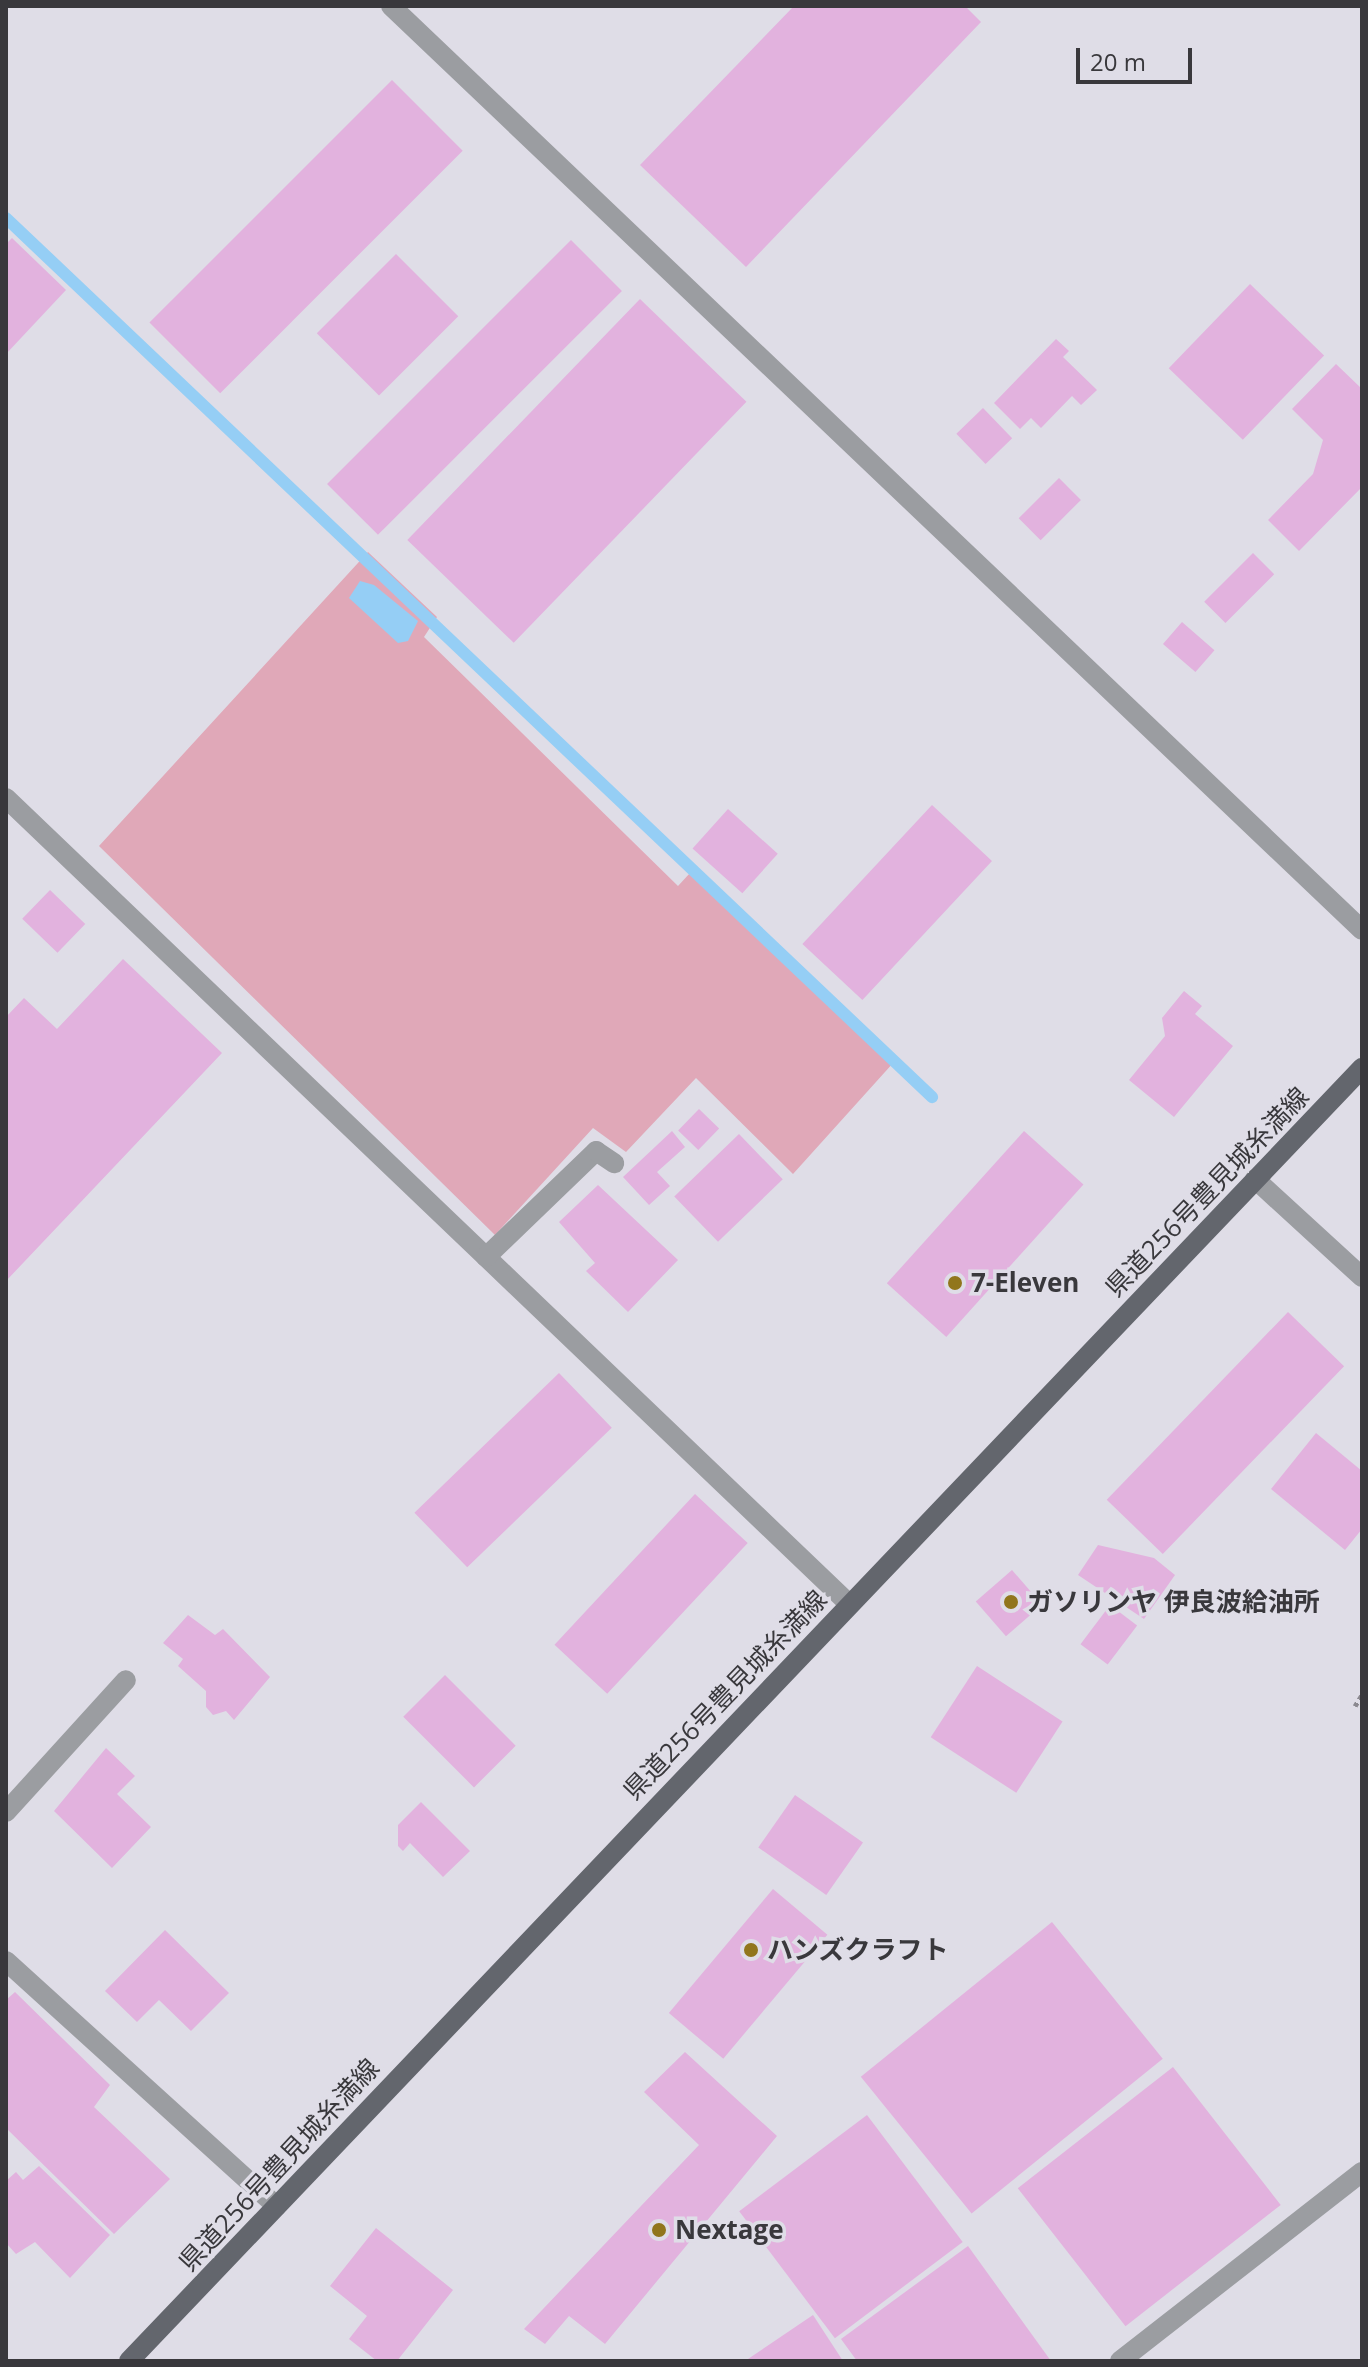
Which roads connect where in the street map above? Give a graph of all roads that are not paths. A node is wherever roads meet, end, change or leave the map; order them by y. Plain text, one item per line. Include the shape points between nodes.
1 (391, 6) edge
2 (6, 798) edge
3 (1362, 930) edge
4 (1362, 1068) edge
5 (614, 1163) dead end
6 (1255, 1179) junction
7 (486, 1257) junction
8 (1362, 1277) edge
9 (848, 1603) junction
10 (126, 1680) dead end
11 (6, 1812) edge
12 (6, 1961) edge
13 (1362, 2172) edge
14 (276, 2206) junction
15 (129, 2361) edge
16 (1120, 2361) edge

1 - 3 street
2 - 7 street
4 - 6 main road, 県道256号豊見城糸満線
5 - 7 street via 596,1151
6 - 8 street
6 - 9 main road, 県道256号豊見城糸満線
7 - 9 street
9 - 14 main road, 県道256号豊見城糸満線
10 - 11 street
12 - 14 street
13 - 16 street
14 - 15 main road, 県道256号豊見城糸満線

